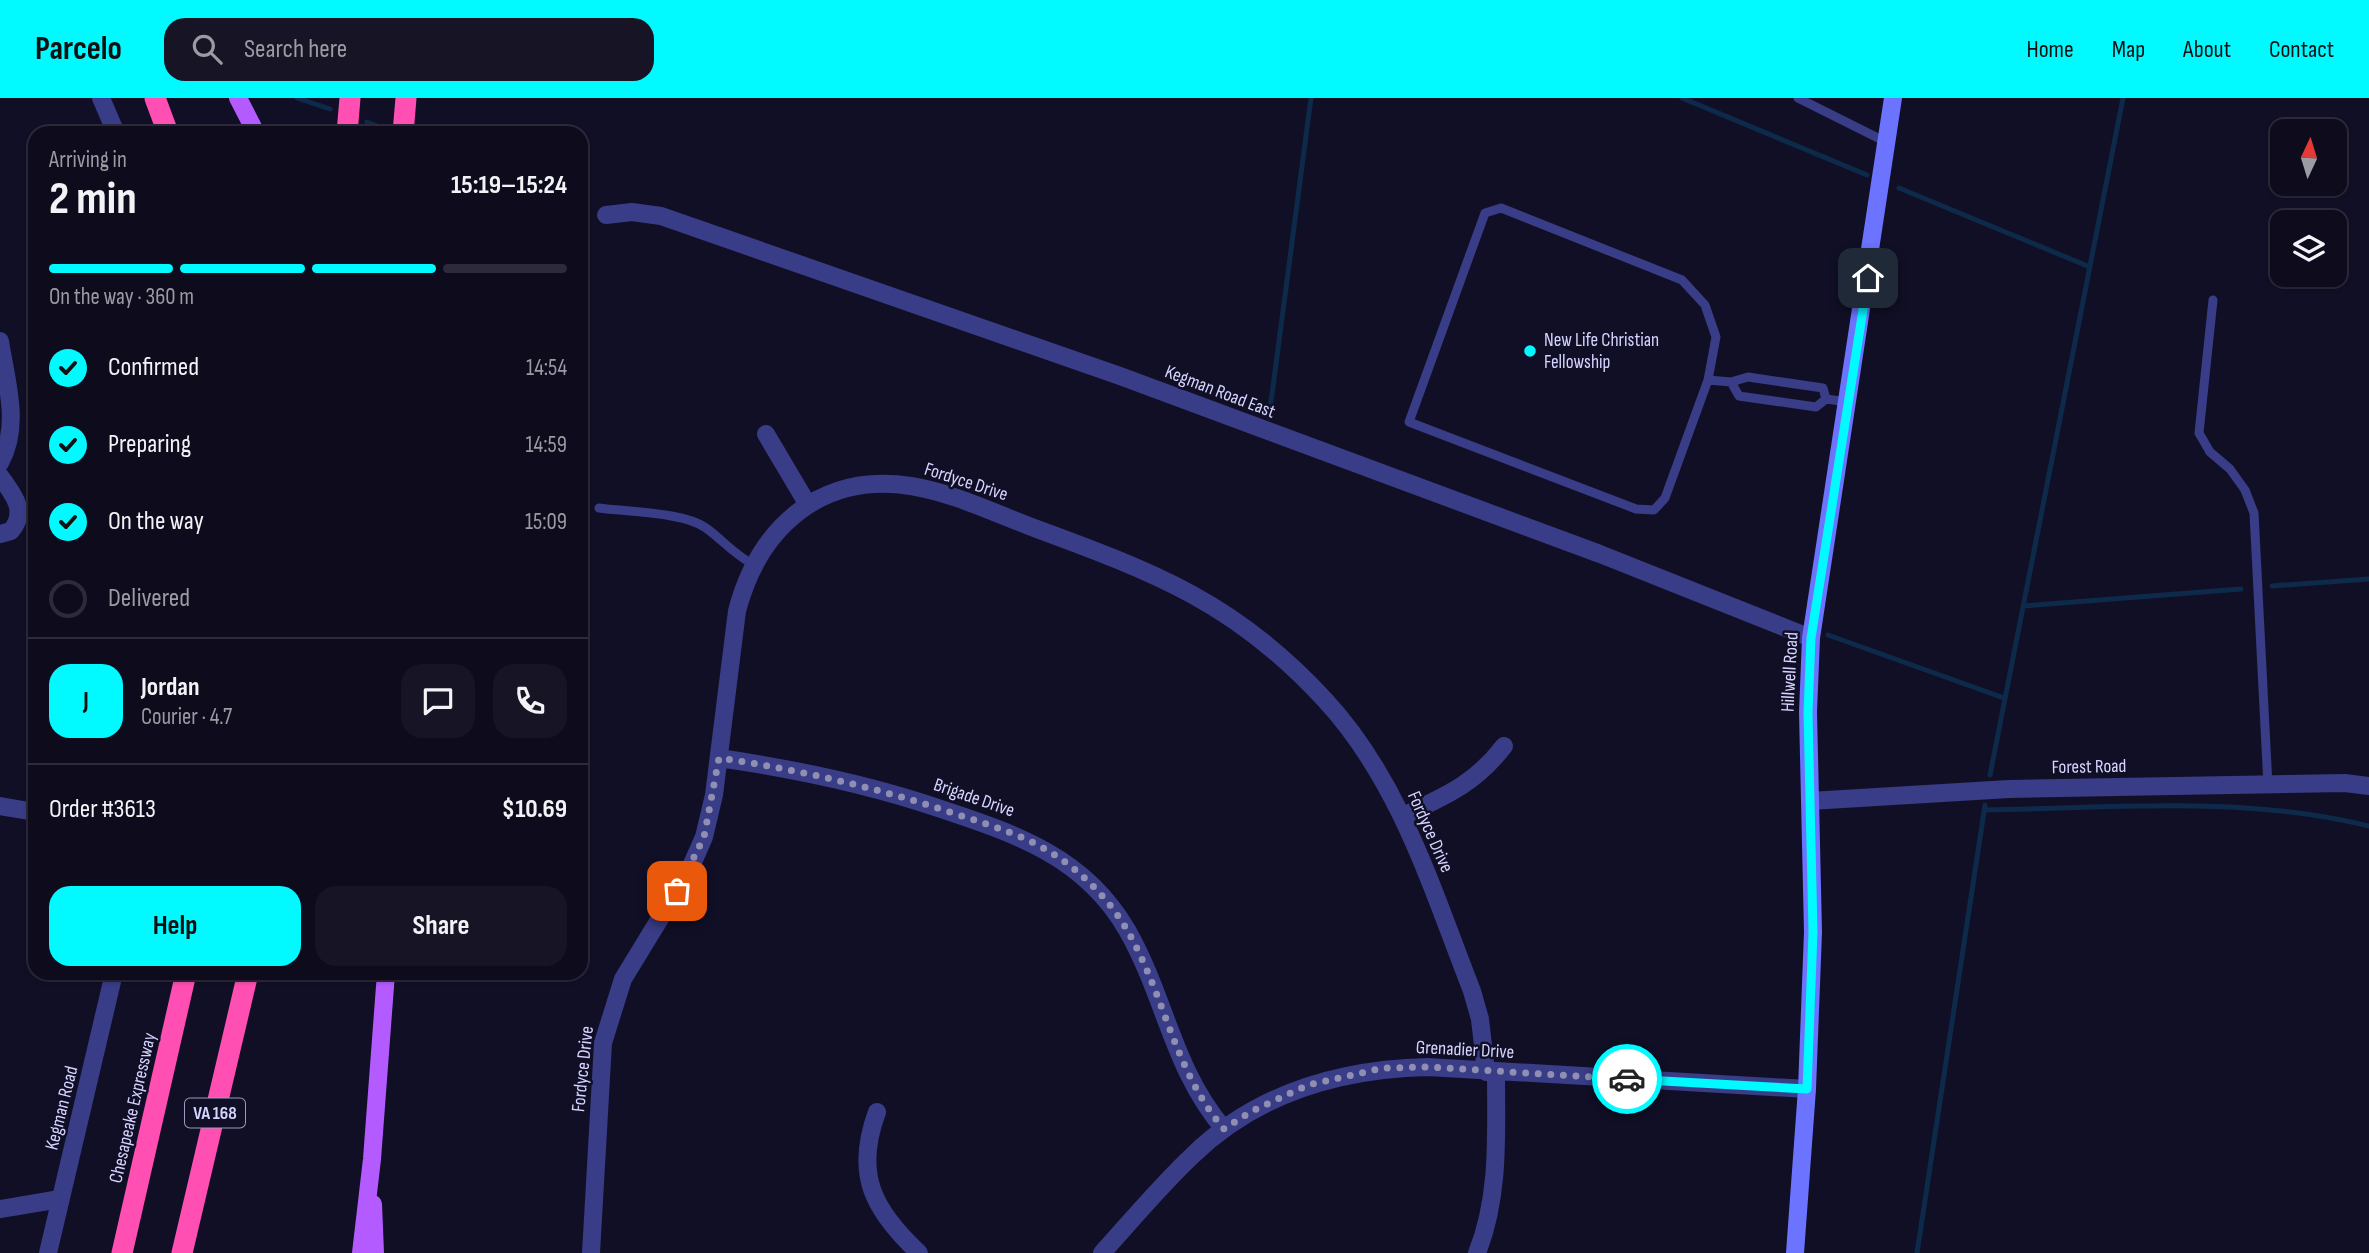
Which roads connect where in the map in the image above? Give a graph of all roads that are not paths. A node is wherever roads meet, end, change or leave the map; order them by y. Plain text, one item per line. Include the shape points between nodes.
1 (101, 98) edge
2 (155, 98) edge
3 (238, 98) edge
4 (350, 98) edge
5 (405, 98) edge
6 (1798, 98) edge
7 (1894, 98) edge
8 (113, 126) edge
9 (165, 126) edge
10 (252, 126) edge
11 (348, 126) edge
12 (403, 126) edge
13 (1888, 143) junction
14 (606, 215) dead end
15 (2213, 300) dead end
16 (0, 341) edge
17 (1708, 380) junction
18 (1731, 382) junction
19 (1826, 399) junction
20 (1848, 402) junction
21 (766, 434) dead end
22 (0, 463) edge
23 (0, 476) edge
24 (808, 505) junction
25 (599, 508) dead end
26 (0, 534) edge
27 (754, 565) junction
28 (1811, 638) junction
29 (1504, 746) dead end
30 (719, 758) junction
31 (2268, 786) junction
32 (2369, 786) edge
33 (1810, 801) junction
34 (0, 806) edge
35 (28, 811) edge
36 (1403, 816) junction
37 (112, 980) edge
38 (184, 980) edge
39 (246, 980) edge
40 (385, 980) edge
41 (1491, 1073) junction
42 (1807, 1089) junction
43 (877, 1112) dead end
44 (1224, 1129) junction
45 (372, 1159) junction
46 (60, 1199) junction
47 (0, 1209) edge
48 (48, 1253) edge
49 (122, 1253) edge
50 (182, 1253) edge
51 (361, 1253) edge
52 (375, 1253) edge
53 (592, 1253) edge
54 (919, 1253) edge
55 (1102, 1253) edge
56 (1476, 1253) edge
57 (1795, 1253) edge

1 - 8 street
2 - 9 highway
3 - 10 main road
4 - 11 highway
5 - 12 highway
6 - 13 lane
7 - 13 street, Hillwell Road
13 - 20 street, Hillwell Road
14 - 28 street, Kegman Road East via 661,216 906,299 1613,559
15 - 31 lane via 2198,424 2210,452 2230,469 2254,513
16 - 22 street via 12,420
17 - 17 lane via 1716,337 1705,305 1682,280 1501,208 1485,213 1409,422 1636,509 1654,510 1665,498
17 - 18 lane
18 - 19 lane via 1748,377 1823,388
18 - 19 lane via 1740,396 1816,407
19 - 20 lane
20 - 28 street, Hillwell Road
21 - 24 street
23 - 26 street via 20,514 11,531
24 - 27 street, Fordyce Drive via 779,528
24 - 36 street, Fordyce Drive via 865,484 914,486 1143,568 1195,595 1277,651 1326,701 1364,749
25 - 27 lane via 680,518 705,527 731,552
27 - 30 street, Fordyce Drive via 737,611
28 - 33 street, Hillwell Road
29 - 36 street via 1467,785
30 - 44 street, Brigade Drive via 817,774 905,797 1007,831 1058,857 1092,885 1128,931 1188,1078
30 - 53 street, Fordyce Drive via 704,837 689,871 639,949 610,1014 601,1059
31 - 32 street, Forest Road
31 - 33 street, Forest Road via 2009,789
33 - 42 street, Hillwell Road via 1813,932
34 - 35 street
36 - 41 street, Fordyce Drive via 1472,991
37 - 46 street, Kegman Road
38 - 49 highway, Chesapeake Expressway / VA 168
39 - 50 highway, VA 168
40 - 45 main road
41 - 42 street, Grenadier Drive
41 - 44 street, Grenadier Drive via 1428,1067 1348,1073 1277,1098
41 - 56 street, Fordyce Drive via 1496,1154 1491,1207
42 - 57 street, Hillwell Road
43 - 54 street via 868,1135 869,1184 884,1218
44 - 55 street, Grenadier Drive via 1193,1154
45 - 51 main road
45 - 52 main road
46 - 47 street
46 - 48 street, Kegman Road

